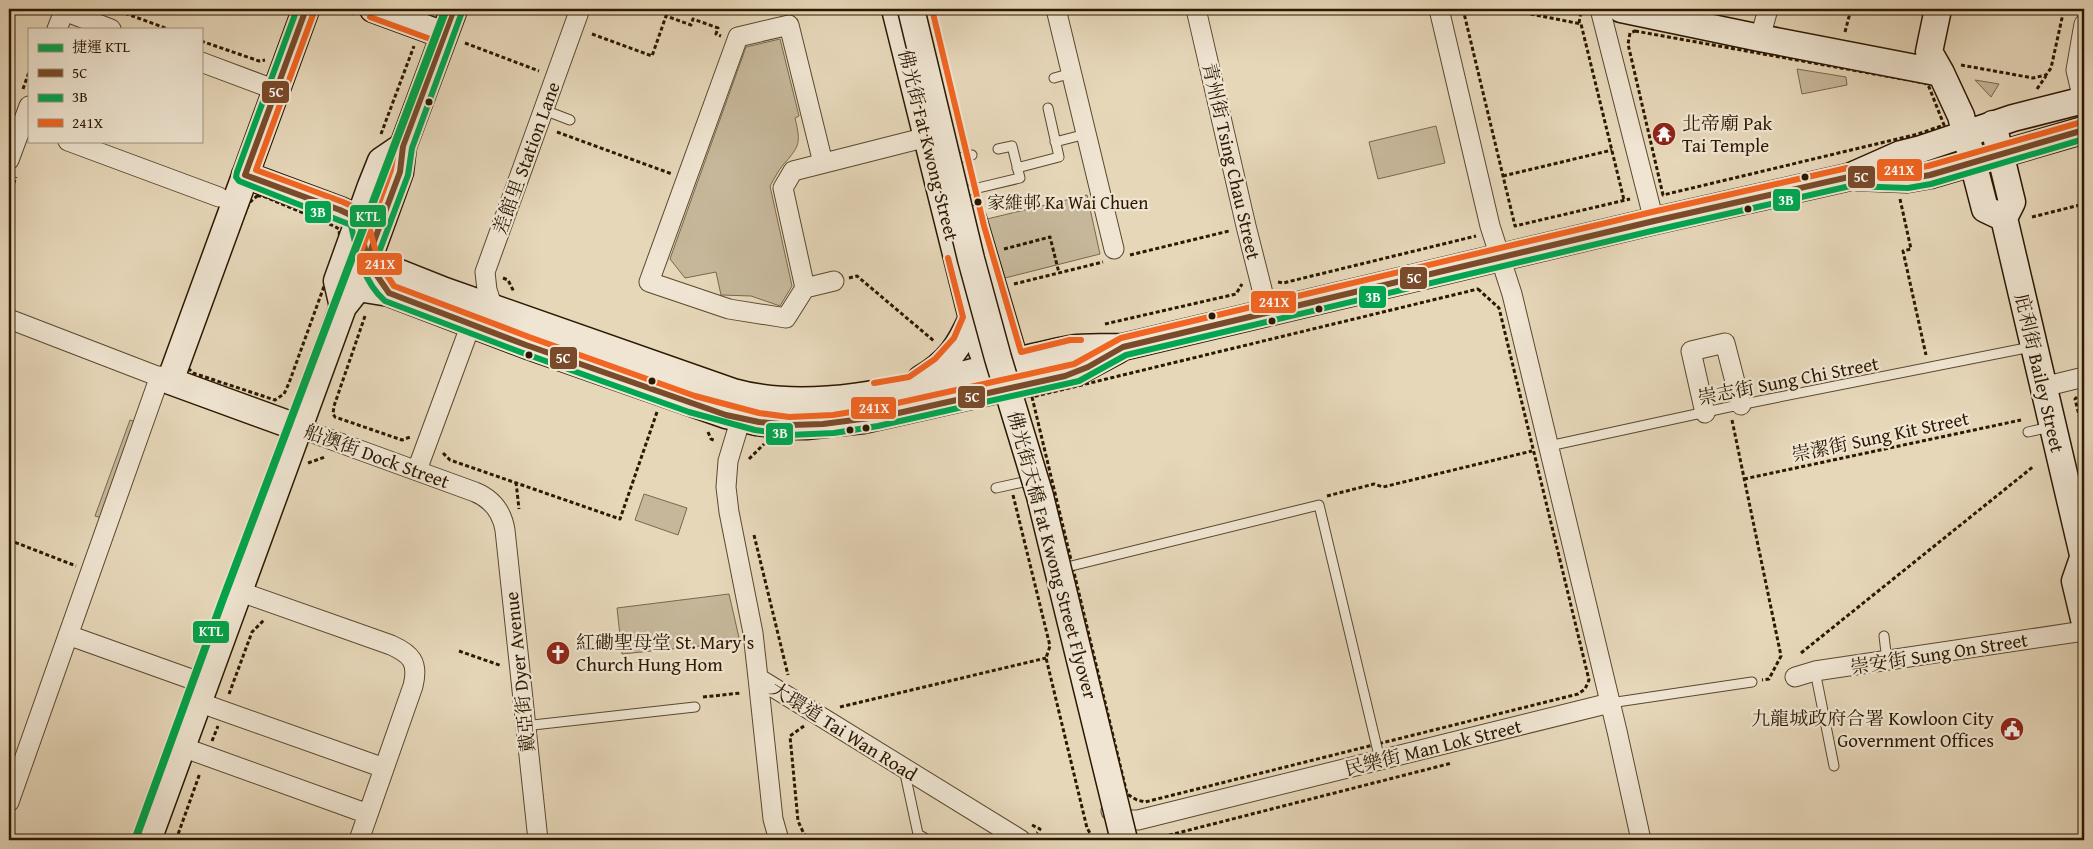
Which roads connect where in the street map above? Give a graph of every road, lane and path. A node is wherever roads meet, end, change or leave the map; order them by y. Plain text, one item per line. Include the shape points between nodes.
1 (111, 9) edge
2 (306, 9) edge
3 (372, 9) edge
4 (454, 9) edge
5 (580, 9) edge
6 (896, 9) edge
7 (899, 9) edge
8 (912, 9) edge
9 (923, 9) edge
10 (1056, 9) edge
11 (1196, 9) edge
12 (1439, 9) edge
13 (1463, 9) edge
14 (1505, 9) edge
15 (1582, 9) edge
16 (1600, 9) edge
17 (1621, 9) edge
18 (1768, 9) edge
19 (1851, 9) edge
20 (1938, 9) edge
21 (2064, 9) edge
22 (62, 16) edge
23 (1580, 23) junction
24 (2084, 24) edge
25 (107, 28) edge
26 (165, 28) edge
27 (592, 34) dead end
28 (1760, 38) junction
29 (202, 41) edge
30 (413, 41) dead end
31 (736, 41) junction
32 (1843, 41) dead end
33 (457, 43) junction
34 (271, 54) dead end
35 (202, 62) edge
36 (1936, 65) junction
37 (547, 74) dead end
38 (2046, 75) junction
39 (276, 90) junction
40 (2029, 92) dead end
41 (2084, 100) edge
42 (1048, 108) dead end
43 (544, 110) junction
44 (28, 111) edge
45 (570, 120) dead end
46 (1992, 124) junction
47 (25, 125) edge
48 (1955, 130) junction
49 (2084, 130) edge
50 (557, 132) dead end
51 (1086, 134) junction
52 (931, 136) junction
53 (71, 142) edge
54 (392, 142) junction
55 (1055, 142) junction
56 (998, 149) dead end
57 (1612, 150) junction
58 (2000, 155) junction
59 (955, 159) junction
60 (9, 160) edge
61 (823, 163) junction
62 (1973, 163) junction
63 (1017, 168) junction
64 (245, 175) junction
65 (1503, 176) junction
66 (1849, 177) junction
67 (686, 180) junction
68 (954, 194) junction
69 (1899, 196) dead end
70 (220, 197) dead end
71 (2084, 204) edge
72 (2032, 217) dead end
73 (2004, 218) junction
74 (359, 219) junction
75 (1654, 221) junction
76 (1476, 236) dead end
77 (340, 244) joint
78 (1114, 249) dead end
79 (997, 250) dead end
80 (1501, 258) junction
81 (367, 260) junction
82 (1059, 273) dead end
83 (1276, 273) dead end
84 (508, 280) dead end
85 (834, 281) joint
86 (805, 288) junction
87 (1463, 292) dead end
88 (389, 293) junction
89 (519, 298) dead end
90 (356, 301) junction
91 (493, 308) junction
92 (1268, 313) junction
93 (972, 318) junction
94 (9, 319) edge
95 (471, 324) junction
96 (937, 343) dead end
97 (2034, 347) junction
98 (1929, 368) junction
99 (1006, 376) junction
100 (2084, 377) edge
101 (165, 378) junction
102 (912, 385) junction
103 (2043, 387) junction
104 (2075, 399) dead end
105 (660, 405) dead end
106 (744, 407) junction
107 (1736, 412) junction
108 (1705, 413) junction
109 (2022, 420) dead end
110 (706, 427) dead end
111 (300, 428) junction
112 (415, 434) dead end
113 (2084, 435) edge
114 (1549, 446) junction
115 (441, 447) dead end
116 (732, 447) junction
117 (748, 461) dead end
118 (2034, 466) dead end
119 (417, 470) junction
120 (1744, 479) junction
121 (1019, 483) junction
122 (996, 488) dead end
123 (1319, 505) junction
124 (496, 506) joint
125 (753, 532) dead end
126 (9, 540) edge
127 (2084, 559) edge
128 (1072, 566) junction
129 (1051, 571) junction
130 (91, 572) junction
131 (238, 591) junction
132 (267, 619) dead end
133 (2084, 619) edge
134 (262, 620) dead end
135 (2084, 631) edge
136 (68, 635) junction
137 (1884, 636) dead end
138 (459, 651) dead end
139 (1802, 653) dead end
140 (1046, 658) junction
141 (1887, 661) junction
142 (503, 667) dead end
143 (1815, 672) junction
144 (1795, 677) dead end
145 (758, 678) junction
146 (1769, 679) dead end
147 (789, 681) dead end
148 (1752, 682) dead end
149 (202, 693) junction
150 (1610, 703) junction
151 (695, 708) dead end
152 (831, 709) dead end
153 (806, 724) dead end
154 (524, 726) junction
155 (182, 747) junction
156 (1380, 760) junction
157 (1460, 761) dead end
158 (1834, 766) dead end
159 (384, 768) junction
160 (904, 769) junction
161 (9, 802) edge
162 (368, 814) junction
163 (1118, 832) edge
164 (9, 833) edge
165 (917, 837) edge
166 (28, 840) edge
167 (148, 840) edge
168 (359, 840) edge
169 (538, 840) edge
170 (778, 840) edge
171 (811, 840) edge
172 (928, 840) edge
173 (1021, 840) edge
174 (1094, 840) edge
175 (1150, 840) edge
176 (1641, 840) edge

1 - 26 path
2 - 39 main road
3 - 33 main road
4 - 33 main road
5 - 43 street, 差館里 Station Lane
6 - 52 main road, 佛光街 Fat Kwong Street
7 - 163 main road, 佛光街天橋 Fat Kwong Street Flyover via 975,316 1031,499
8 - 163 main road, 佛光街天橋 Fat Kwong Street Flyover, bridge via 971,259 1040,496
9 - 59 main road, 佛光街 Fat Kwong Street
10 - 51 street via 1063,76
11 - 92 street, 青州街 Tsing Chau Street
12 - 80 street
13 - 65 path
14 - 23 path
15 - 23 path
16 - 75 street
17 - 28 main road
18 - 28 street
19 - 32 path
20 - 36 main road
21 - 38 path via 2051,68
22 - 25 street
23 - 57 path
24 - 41 street via 2076,70
27 - 31 path via 652,56 666,16 691,25 693,19 710,25 718,28 716,34
28 - 36 main road
29 - 34 path via 259,61
30 - 54 path
31 - 61 street via 738,37 788,24
31 - 67 street
33 - 37 path
33 - 54 main road
35 - 39 street
36 - 38 path via 2033,78
36 - 48 main road via 1961,116
38 - 40 path via 2037,89
39 - 64 main road
41 - 46 main road
42 - 55 lane
43 - 45 lane
43 - 91 street, 差館里 Station Lane via 485,272
44 - 47 street
46 - 48 main road
46 - 58 main road, 庇利街 Bailey Street
47 - 60 street
48 - 48 path via 1929,87 1917,81 1635,31 1628,38 1663,195 1918,134
48 - 62 main road
48 - 66 main road
49 - 58 main road
50 - 67 path
51 - 55 lane
51 - 78 street
52 - 59 main road, 佛光街 Fat Kwong Street
52 - 61 street
53 - 70 street
54 - 74 main road via 381,161
54 - 81 main road via 400,172
55 - 63 lane via 1059,157
56 - 63 lane via 1012,146
57 - 65 path
57 - 65 path via 1624,200 1515,226
58 - 62 main road
58 - 73 main road, 庇利街 Bailey Street via 2012,202
59 - 68 main road, 佛光街 Fat Kwong Street
61 - 86 street via 793,171 782,188
62 - 66 main road via 1907,179
62 - 73 main road via 1985,209
63 - 68 lane via 1020,178
64 - 74 main road
64 - 101 main road
66 - 75 main road
67 - 86 street via 649,282 729,310 786,318
68 - 93 main road, 佛光街 Fat Kwong Street
68 - 99 main road, 佛光街 Fat Kwong Street
69 - 98 path via 1911,249 1903,251
71 - 72 path
73 - 97 main road, 庇利街 Bailey Street
74 - 81 main road
74 - 90 main road via 337,281
75 - 80 main road
76 - 83 path via 1283,283 1278,282
77 - 77 path via 339,229 334,226 263,196 253,198 189,358 188,368 193,373 269,399 275,400 284,394
79 - 82 path via 1050,237
80 - 92 main road
80 - 114 street
81 - 88 main road
81 - 90 main road
81 - 91 main road
84 - 89 path
85 - 86 street
85 - 96 path via 857,276
87 - 128 path via 1032,398
88 - 90 main road
88 - 95 main road
90 - 111 main road
90 - 112 path via 332,414 402,440
91 - 106 main road via 700,381
92 - 99 main road via 1123,347 1072,349
93 - 99 main road, 佛光街 Fat Kwong Street
93 - 102 main road via 952,355
94 - 101 street
95 - 106 main road via 692,404
95 - 119 street
97 - 98 lane, 崇志街 Sung Chi Street
97 - 103 main road, 庇利街 Bailey Street
98 - 107 lane, 崇志街 Sung Chi Street
99 - 102 main road
99 - 106 main road via 891,415 834,424 789,426
99 - 121 street
100 - 103 street
101 - 111 main road, 船澳街 Dock Street
101 - 130 street
102 - 106 main road via 859,396
103 - 127 main road, 庇利街 Bailey Street via 2040,429
104 - 113 path
105 - 115 path via 620,519 450,460
106 - 116 street, 大環道 Tai Wan Road
107 - 108 lane, 崇志街 Sung Chi Street
107 - 108 street via 1725,343 1690,351
107 - 120 path
108 - 114 lane, 崇志街 Sung Chi Street
109 - 120 path, 崇潔街 Sung Kit Street
110 - 116 path via 711,440
111 - 119 street, 船澳街 Dock Street
111 - 131 main road
114 - 150 street
116 - 117 path via 752,454
116 - 145 street, 大環道 Tai Wan Road via 727,467 727,500 753,634
118 - 139 path
119 - 124 street, 船澳街 Dock Street via 483,495
120 - 146 path via 1781,656
121 - 122 lane
121 - 129 street
121 - 140 path via 1050,646
123 - 128 lane
123 - 128 path via 1324,496 1374,484 1383,487 1533,451 1589,680 1585,689 1578,694 1155,800 1137,800 1127,794
123 - 156 lane
124 - 154 street, 戴亞街 Dyer Avenue via 505,530
125 - 147 path
126 - 130 path
127 - 133 main road, 庇利街 Bailey Street via 2075,581
128 - 129 lane
129 - 163 street via 1106,801
130 - 136 street
131 - 149 main road
131 - 159 street via 391,645 412,659 415,680
132 - 134 path
135 - 141 street, 崇安街 Sung On Street
136 - 149 street
136 - 161 street
137 - 141 lane
138 - 142 path
140 - 152 path
140 - 174 path via 1087,828
141 - 143 street, 崇安街 Sung On Street
143 - 144 street, 崇安街 Sung On Street
143 - 158 lane
145 - 160 street, 大環道 Tai Wan Road
145 - 170 street
148 - 150 lane, 民樂街 Man Lok Street
149 - 155 main road
149 - 159 street
150 - 156 street, 民樂街 Man Lok Street
150 - 176 street
151 - 154 lane
153 - 171 path via 790,736 798,821
154 - 169 street, 戴亞街 Dyer Avenue
155 - 162 street
155 - 167 main road
156 - 163 street, 民樂街 Man Lok Street via 1131,821
157 - 175 path
159 - 162 street
160 - 165 lane
160 - 173 street, 大環道 Tai Wan Road
162 - 168 street
164 - 166 path
165 - 172 lane

